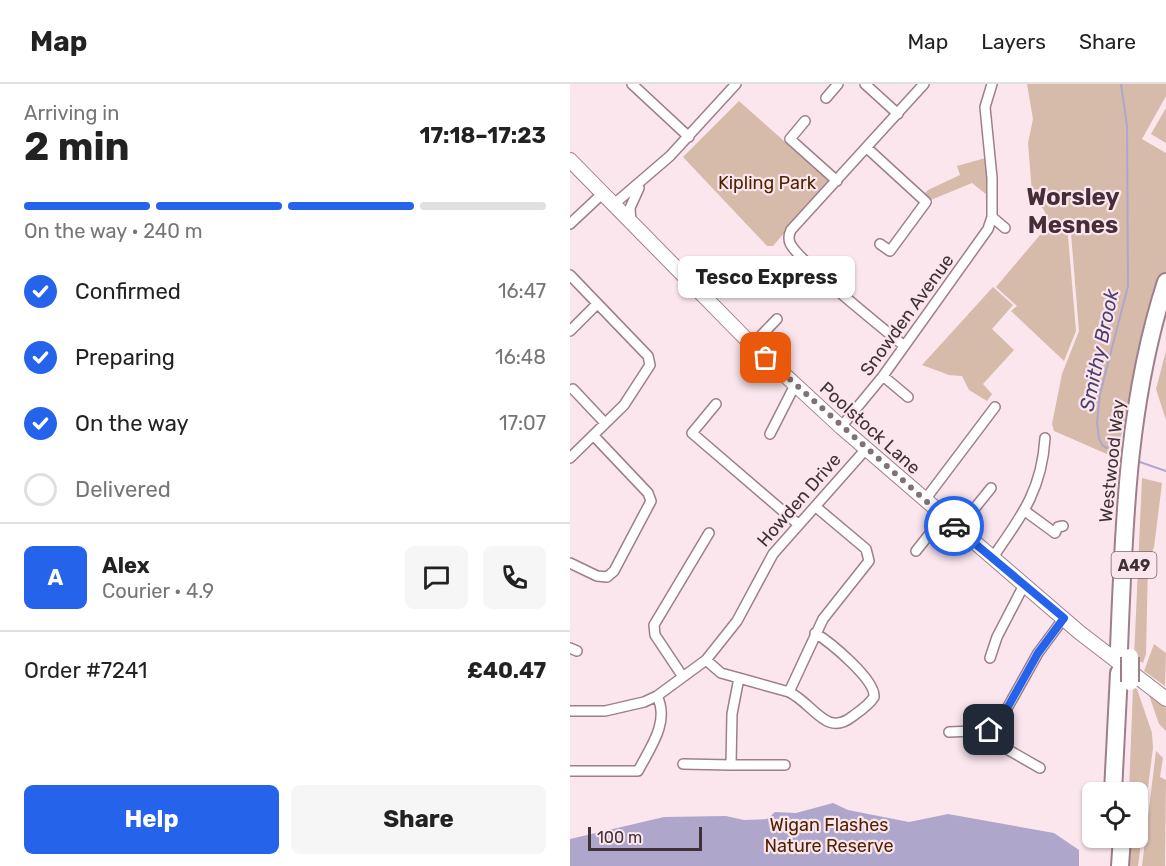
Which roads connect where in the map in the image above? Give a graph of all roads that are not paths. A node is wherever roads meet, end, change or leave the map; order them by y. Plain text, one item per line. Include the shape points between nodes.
1 (632, 84) edge
2 (736, 84) edge
3 (838, 84) edge
4 (865, 84) edge
5 (924, 84) edge
6 (992, 84) edge
7 (826, 98) dead end
8 (898, 114) junction
9 (805, 121) dead end
10 (689, 136) junction
11 (867, 148) junction
12 (570, 160) edge
13 (644, 181) junction
14 (837, 181) junction
15 (602, 194) junction
16 (613, 206) junction
17 (992, 217) junction
18 (570, 224) edge
19 (631, 225) junction
20 (1005, 228) dead end
21 (880, 244) dead end
22 (570, 275) edge
23 (1166, 282) edge
24 (597, 304) junction
25 (777, 319) dead end
26 (1166, 321) edge
27 (570, 332) edge
28 (752, 345) junction
29 (903, 345) junction
30 (883, 376) junction
31 (795, 385) junction
32 (573, 389) dead end
33 (908, 397) dead end
34 (717, 405) dead end
35 (995, 407) dead end
36 (604, 422) junction
37 (841, 427) junction
38 (770, 434) dead end
39 (594, 436) junction
40 (1045, 438) dead end
41 (1136, 445) junction
42 (866, 449) junction
43 (570, 458) edge
44 (991, 488) dead end
45 (924, 501) junction
46 (816, 507) junction
47 (1025, 511) junction
48 (943, 517) junction
49 (798, 524) junction
50 (958, 530) junction
51 (709, 533) dead end
52 (1058, 533) dead end
53 (916, 550) dead end
54 (993, 557) junction
55 (570, 563) edge
56 (1024, 585) junction
57 (1064, 618) junction
58 (815, 633) junction
59 (990, 658) dead end
60 (706, 660) junction
61 (683, 677) junction
62 (1124, 677) junction
63 (739, 678) junction
64 (789, 692) junction
65 (657, 696) junction
66 (1166, 699) edge
67 (570, 711) edge
68 (995, 730) junction
69 (949, 732) dead end
70 (683, 764) dead end
71 (730, 765) junction
72 (784, 765) dead end
73 (570, 771) edge
74 (1029, 774) dead end
75 (1114, 782) edge
76 (1124, 782) edge
77 (1111, 848) edge
78 (1121, 848) edge
79 (1110, 866) edge
80 (1120, 866) edge

1 - 10 street
2 - 10 street
3 - 7 street
4 - 8 street
5 - 8 street
6 - 17 street, Snowden Avenue via 985,107
8 - 11 street
9 - 14 street via 790,139
10 - 13 street
11 - 14 street
11 - 21 street via 926,202 890,251
12 - 15 main road, Poolstock Lane
13 - 16 street
13 - 19 street via 632,200
14 - 29 street via 791,230 789,242
15 - 16 main road, Poolstock Lane
15 - 18 street
16 - 19 main road, Poolstock Lane
17 - 20 street
17 - 29 street, Snowden Avenue via 981,241
19 - 28 main road, Poolstock Lane
22 - 24 street
23 - 41 highway, Westwood Way / A49 via 1148,342
24 - 27 street
24 - 36 street via 648,356 650,365 624,405
25 - 28 street
26 - 41 highway, Westwood Way / A49
28 - 31 main road, Poolstock Lane
29 - 30 street, Snowden Avenue
30 - 33 street
30 - 37 street, Snowden Avenue
31 - 37 main road, Poolstock Lane
31 - 38 street
32 - 36 street
34 - 49 street via 692,433
35 - 45 street
36 - 39 street
37 - 42 main road, Poolstock Lane
39 - 43 street
39 - 55 street via 648,493 651,501 614,571 607,577
40 - 47 street via 1036,489
41 - 62 highway, Westwood Way / A49, bridge
42 - 45 main road, Poolstock Lane
42 - 46 street, Howden Drive
44 - 50 street
45 - 48 main road, Poolstock Lane
46 - 49 street, Howden Drive
46 - 58 street via 866,549 869,557 868,565
47 - 52 street
47 - 54 street
48 - 50 main road, Poolstock Lane
48 - 53 street
49 - 60 street, Howden Drive via 763,570 737,621
50 - 54 main road, Poolstock Lane
51 - 61 street via 654,625 656,635
54 - 56 main road, Poolstock Lane
56 - 57 main road, Poolstock Lane
56 - 59 street
57 - 66 main road, Poolstock Lane
57 - 68 street via 1038,653
58 - 64 street
58 - 64 street via 872,684 874,697 837,726
60 - 61 street, Howden Drive
60 - 63 street via 721,673
61 - 65 street, Howden Drive
62 - 75 highway, Westwood Way / A49
62 - 76 highway, Westwood Way / A49
63 - 64 street
63 - 71 street via 732,714
65 - 67 street, Howden Drive via 623,708
65 - 73 street via 663,714 660,728 638,771
68 - 69 street
68 - 74 street via 1005,748 1037,766
70 - 71 street
71 - 72 street
77 - 79 highway
78 - 80 highway

